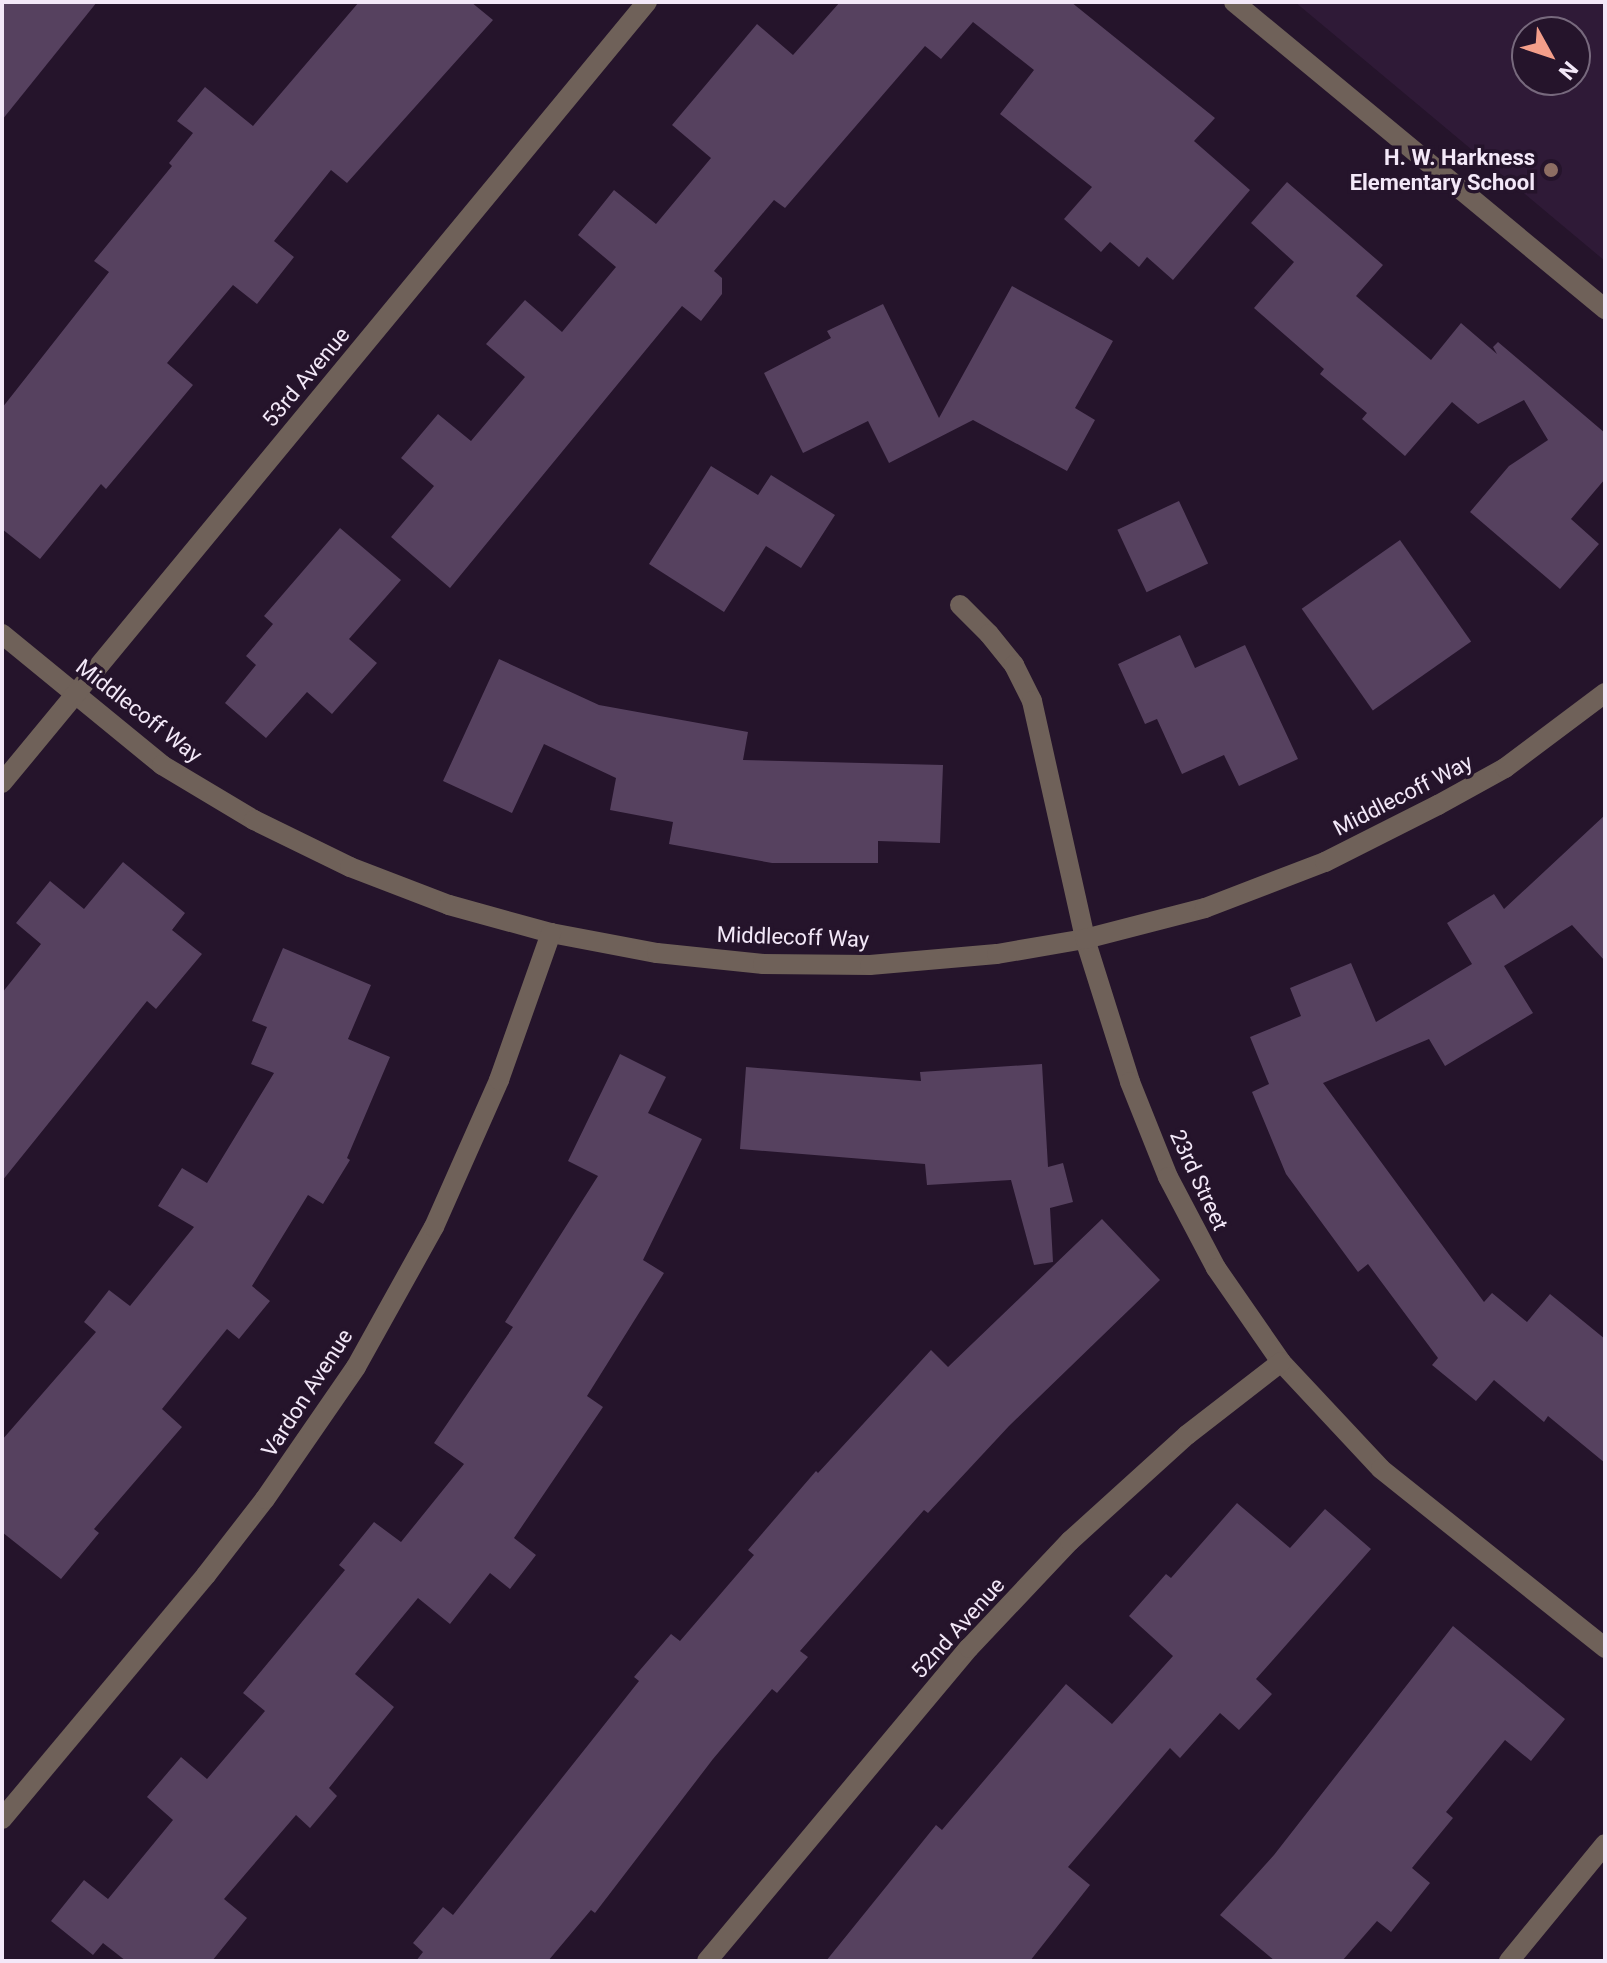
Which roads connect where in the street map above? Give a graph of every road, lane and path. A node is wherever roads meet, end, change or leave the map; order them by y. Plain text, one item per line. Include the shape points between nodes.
1 (647, 2) edge
2 (1234, 2) edge
3 (1605, 309) edge
4 (960, 605) dead end
5 (2, 634) edge
6 (1605, 693) edge
7 (75, 694) junction
8 (2, 783) edge
9 (551, 933) junction
10 (1085, 939) junction
11 (1281, 1362) junction
12 (1605, 1648) edge
13 (2, 1819) edge
14 (1605, 1844) edge
15 (707, 1961) edge
16 (1509, 1961) edge

1 - 7 street, 53rd Avenue
2 - 3 street
4 - 10 street, 23rd Street via 1014,665 1032,701
5 - 7 street, Middlecoff Way
6 - 10 street, Middlecoff Way via 1505,768 1325,862 1205,908
7 - 8 street, 53rd Avenue
7 - 9 street, Middlecoff Way via 162,765 254,820 449,905
9 - 10 street, Middlecoff Way via 657,953 763,964 870,965 997,954
9 - 13 street, Vardon Avenue via 499,1080 434,1227 356,1367 206,1575
10 - 11 street, 23rd Street via 1130,1082 1168,1177 1216,1268
11 - 12 street, 23rd Street via 1381,1469
11 - 15 street, 52nd Avenue via 1187,1435 1060,1552 969,1648
14 - 16 street

